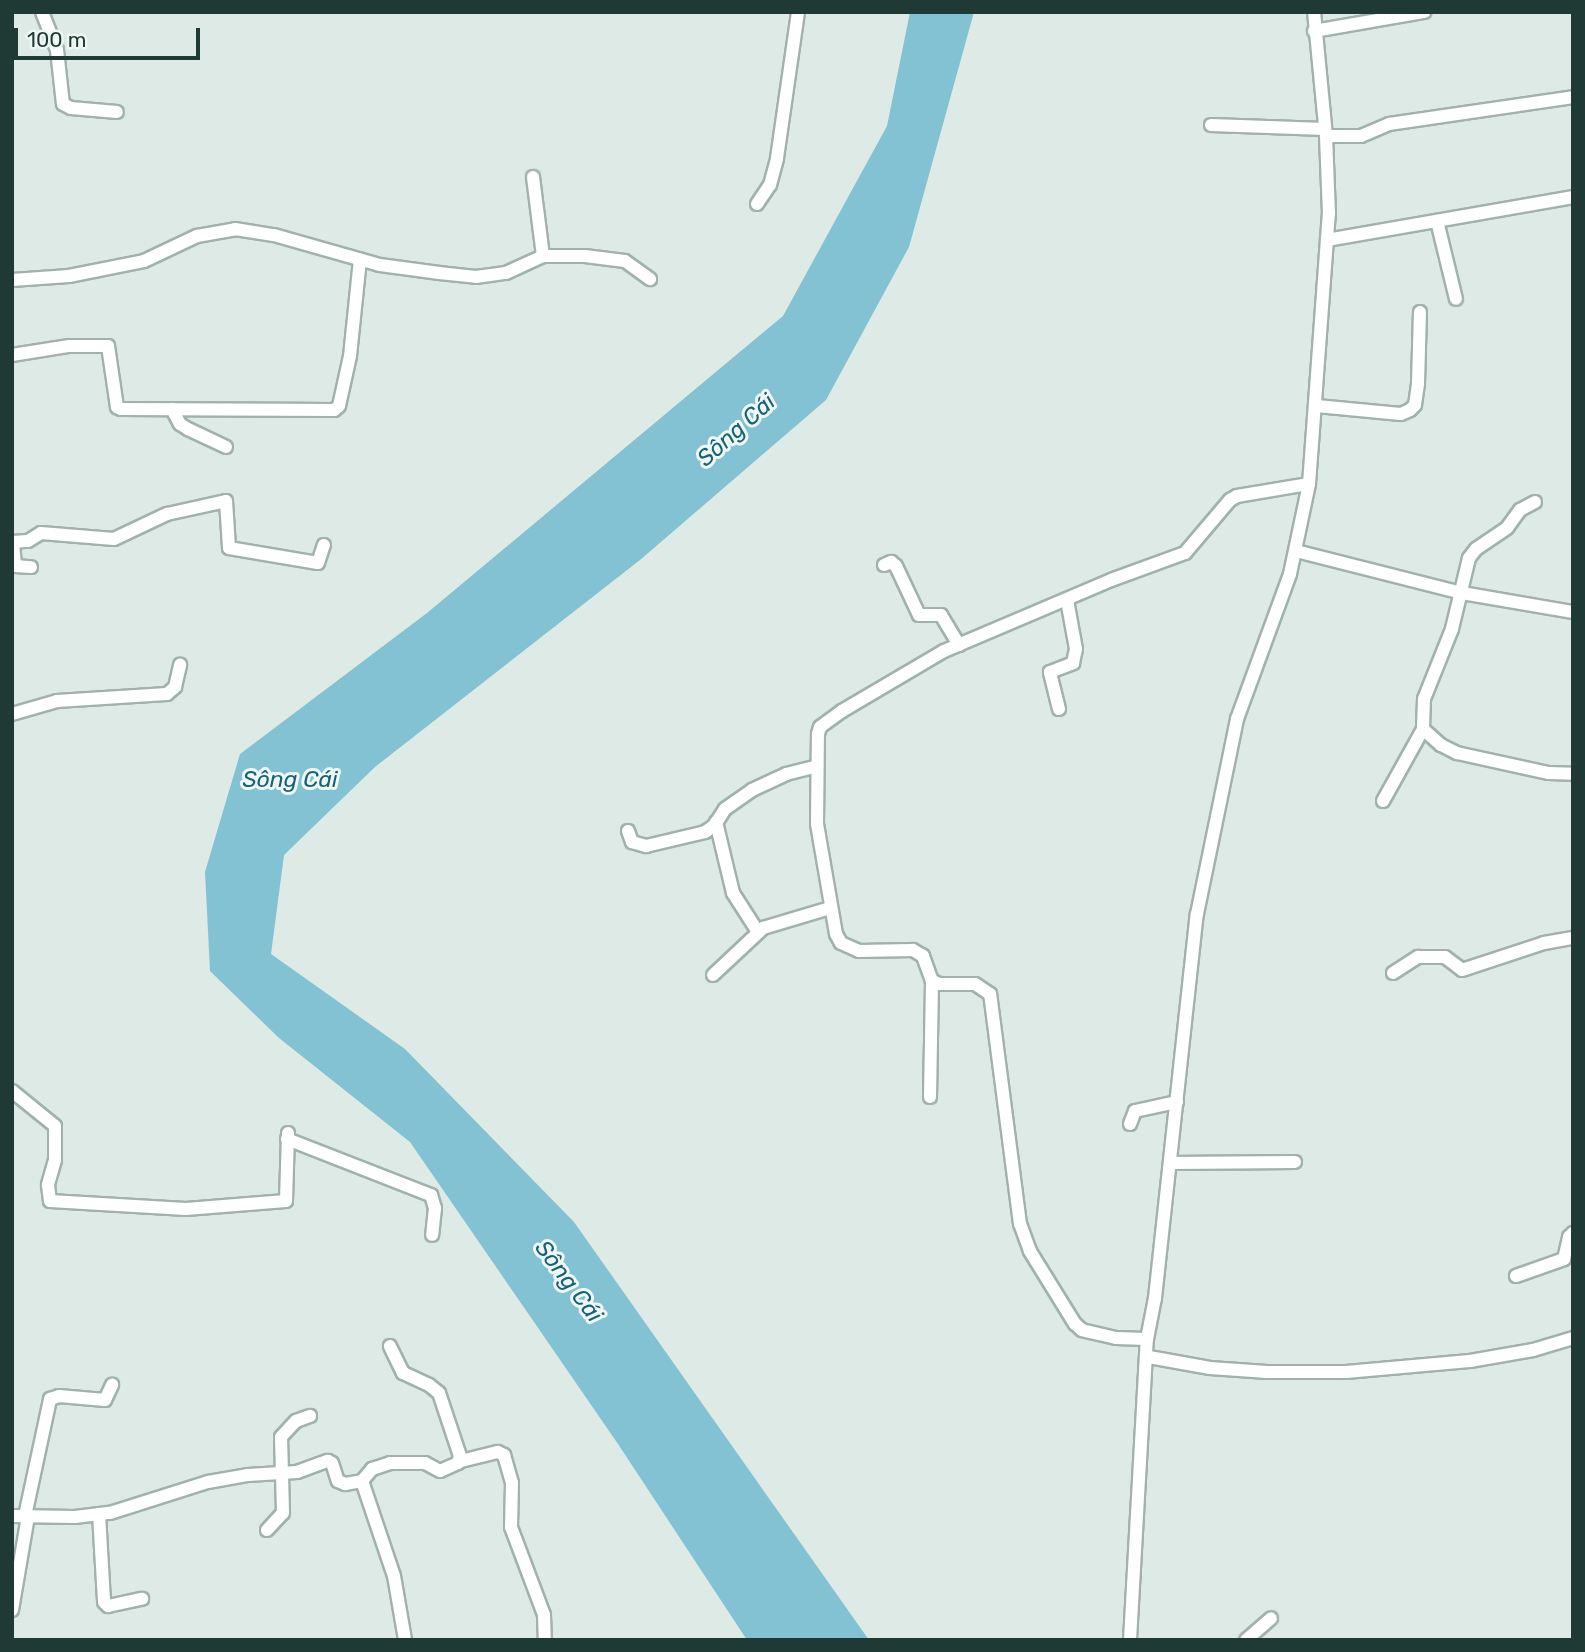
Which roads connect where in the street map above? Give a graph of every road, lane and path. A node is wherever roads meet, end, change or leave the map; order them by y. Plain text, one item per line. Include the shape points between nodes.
1 (43, 12) edge
2 (798, 12) edge
3 (1314, 12) edge
4 (1424, 12) edge
5 (1314, 31) junction
6 (1573, 97) edge
7 (117, 112) dead end
8 (1211, 125) dead end
9 (1325, 133) junction
10 (533, 177) dead end
11 (1573, 197) edge
12 (757, 204) dead end
13 (1437, 221) junction
14 (1327, 240) junction
15 (543, 256) junction
16 (360, 260) junction
17 (650, 279) dead end
18 (12, 280) edge
19 (1457, 299) dead end
20 (1420, 312) dead end
21 (12, 355) edge
22 (1317, 406) junction
23 (172, 409) junction
24 (226, 447) dead end
25 (1309, 484) junction
26 (1535, 502) dead end
27 (12, 542) edge
28 (324, 545) dead end
29 (1296, 551) junction
30 (884, 565) dead end
31 (31, 567) dead end
32 (1462, 593) junction
33 (1067, 600) junction
34 (1573, 612) edge
35 (959, 645) junction
36 (180, 665) dead end
37 (1059, 709) dead end
38 (12, 714) edge
39 (1423, 729) junction
40 (817, 766) junction
41 (1573, 774) edge
42 (1383, 801) dead end
43 (716, 822) junction
44 (628, 831) dead end
45 (830, 908) junction
46 (758, 932) junction
47 (1573, 938) edge
48 (1393, 973) dead end
49 (713, 975) dead end
50 (932, 981) junction
51 (12, 1091) edge
52 (930, 1097) dead end
53 (1177, 1102) junction
54 (1130, 1124) dead end
55 (1295, 1162) dead end
56 (1170, 1163) junction
57 (1573, 1233) edge
58 (432, 1235) dead end
59 (1516, 1276) dead end
60 (1573, 1338) edge
61 (1147, 1339) junction
62 (390, 1346) dead end
63 (1149, 1357) junction
64 (112, 1385) dead end
65 (310, 1416) dead end
66 (461, 1461) junction
67 (284, 1473) junction
68 (362, 1481) junction
69 (99, 1514) junction
70 (22, 1516) edge
71 (267, 1530) dead end
72 (142, 1599) dead end
73 (12, 1610) edge
74 (1270, 1618) dead end
75 (405, 1640) edge
76 (545, 1640) edge
77 (1130, 1640) edge
78 (1246, 1640) edge

1 - 7 street via 57,50 63,104
2 - 12 street via 777,158 770,185
3 - 5 street
4 - 5 street
5 - 9 street
6 - 9 street via 1389,124 1361,136
8 - 9 street
9 - 14 street
10 - 15 street
11 - 13 street
13 - 14 street
13 - 19 street
14 - 22 street
15 - 16 street via 506,273 476,277
15 - 17 street via 614,257
16 - 18 street via 274,235 235,229 197,236 145,261 69,276
16 - 23 street via 350,356 339,406 334,410
20 - 22 street via 1418,383 1410,410 1393,413
21 - 23 street via 69,346 108,346 118,408
22 - 25 street
23 - 24 street via 180,424
25 - 29 street
25 - 33 street via 1237,496 1185,553
26 - 32 street via 1520,510 1498,537 1473,553
27 - 28 street via 28,541 41,533 114,539 167,514 226,501 229,548 318,563
27 - 31 street via 15,566
29 - 32 street
29 - 53 street via 1237,719 1197,914
30 - 35 street via 896,566 919,615 941,615
32 - 34 street
32 - 39 street via 1424,699
33 - 35 street
33 - 37 street via 1076,649 1073,663 1050,672
35 - 40 street via 820,727
36 - 38 street via 176,687 167,694 57,701
39 - 41 street via 1457,753
39 - 42 street
40 - 43 street via 752,790 725,809
40 - 45 street via 817,824
43 - 44 street via 705,832 650,846 632,842
43 - 46 street via 733,893
45 - 46 street via 772,923
45 - 50 street via 841,943 867,952 913,950 923,956
46 - 49 street
47 - 48 street via 1462,970 1445,957 1426,956
50 - 52 street
50 - 61 street via 975,984 990,994 1020,1224 1040,1272 1082,1330
51 - 58 street via 55,1126 50,1201 186,1209 286,1201 288,1136 431,1195 435,1208
53 - 54 street via 1135,1111
53 - 56 street
55 - 56 street
56 - 61 street
57 - 59 street via 1564,1259
60 - 63 street via 1470,1361 1346,1373 1256,1372
61 - 63 street
62 - 66 street via 403,1374 439,1393
63 - 77 street via 1141,1414
64 - 70 street via 106,1400 50,1399
65 - 67 street via 296,1421 281,1437
66 - 68 street via 440,1471 418,1462 382,1465
66 - 76 street via 498,1452 505,1455 512,1483 511,1527 544,1615
67 - 68 street via 330,1461 341,1483
67 - 69 street via 219,1480
67 - 71 street via 283,1513
68 - 75 street via 394,1576
69 - 70 street
69 - 72 street via 104,1602 108,1606
70 - 73 street
74 - 78 street

